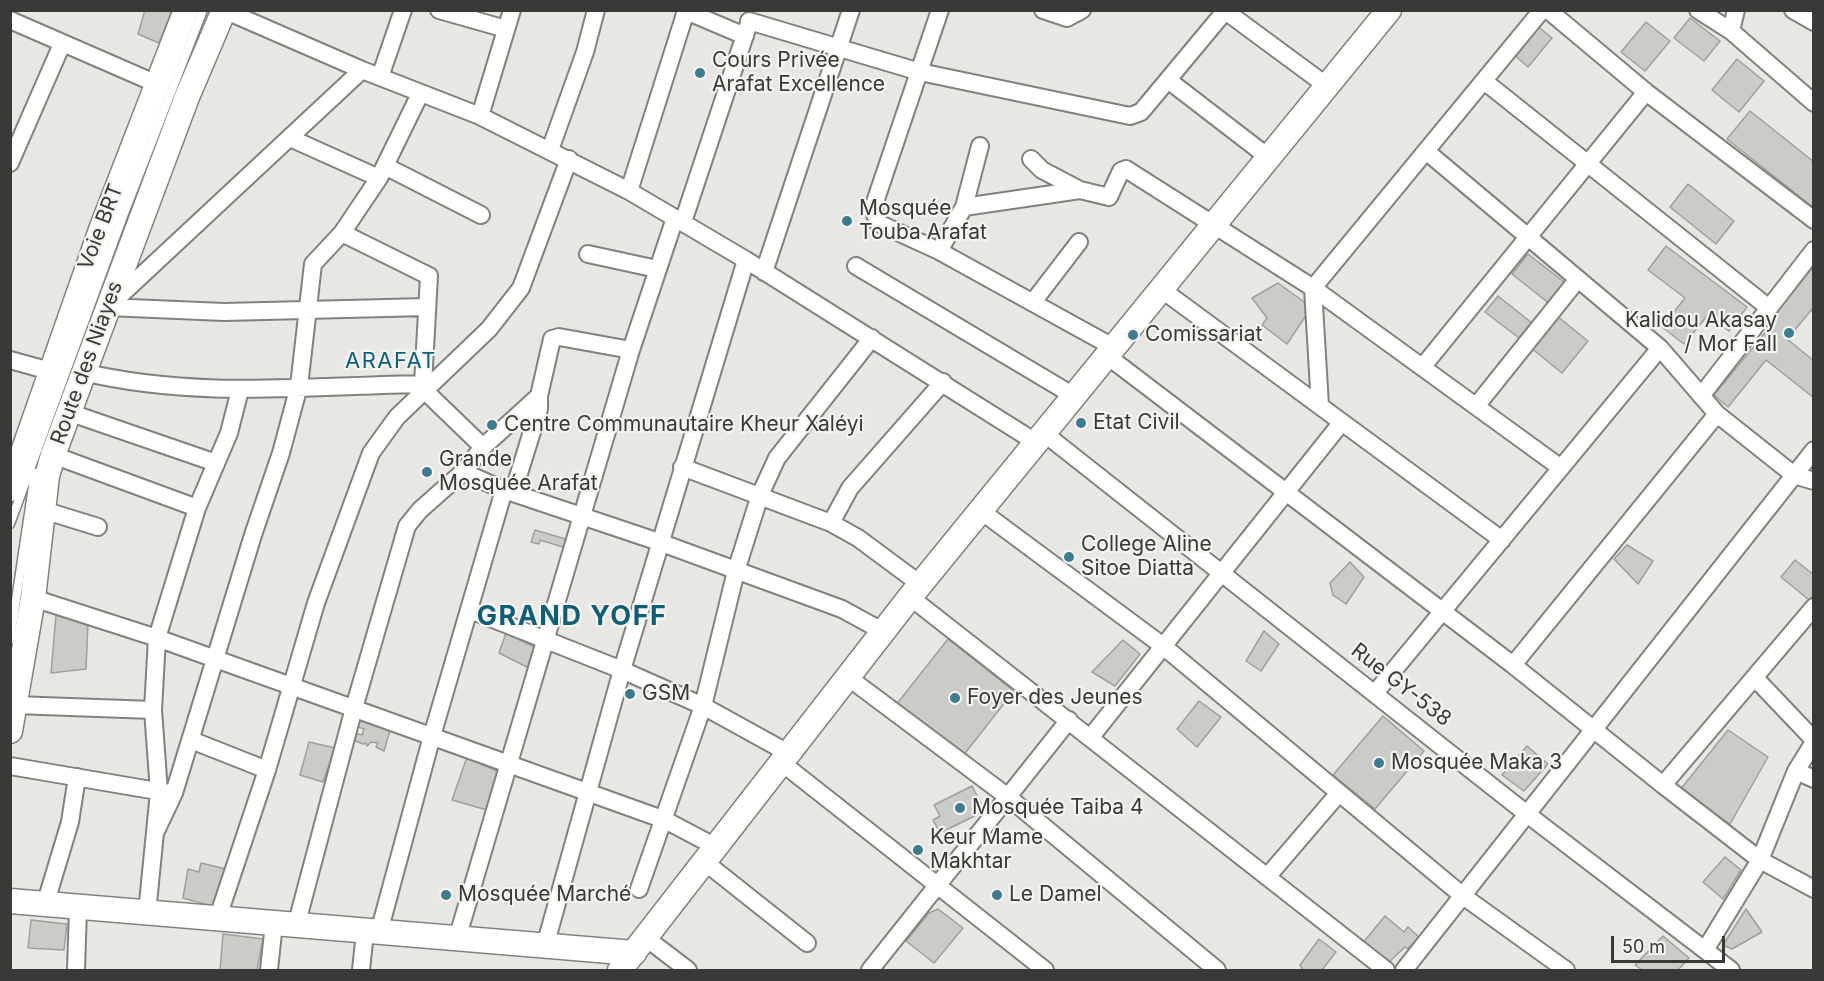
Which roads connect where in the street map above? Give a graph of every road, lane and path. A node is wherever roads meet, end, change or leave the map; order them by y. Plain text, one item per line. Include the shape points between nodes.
1 (186, 10) edge
2 (203, 10) edge
3 (224, 10) edge
4 (403, 10) edge
5 (439, 10) edge
6 (512, 10) edge
7 (596, 10) edge
8 (851, 10) edge
9 (939, 10) edge
10 (1043, 10) edge
11 (1082, 10) edge
12 (1389, 10) edge
13 (1542, 10) edge
14 (1548, 10) edge
15 (1698, 10) edge
16 (1736, 10) edge
17 (1793, 10) edge
18 (1225, 11) edge
19 (10, 20) edge
20 (749, 22) edge
21 (1814, 22) edge
22 (506, 29) junction
23 (1731, 31) junction
24 (62, 44) junction
25 (839, 48) junction
26 (362, 70) junction
27 (920, 72) junction
28 (380, 77) junction
29 (1168, 80) junction
30 (1484, 81) junction
31 (157, 84) junction
32 (1327, 86) junction
33 (1646, 92) junction
34 (420, 94) junction
35 (1814, 103) edge
36 (480, 116) junction
37 (18, 119) edge
38 (290, 138) junction
39 (980, 146) dead end
40 (550, 150) junction
41 (1426, 152) junction
42 (1268, 157) junction
43 (569, 159) junction
44 (1031, 159) dead end
45 (10, 163) edge
46 (1590, 163) junction
47 (382, 172) junction
48 (1080, 190) junction
49 (630, 191) junction
50 (964, 207) junction
51 (481, 215) dead end
52 (679, 220) junction
53 (1814, 220) edge
54 (1214, 224) junction
55 (342, 233) junction
56 (1529, 238) junction
57 (1079, 242) dead end
58 (1814, 250) edge
59 (939, 251) junction
60 (588, 254) dead end
61 (746, 260) junction
62 (856, 266) dead end
63 (657, 269) junction
64 (764, 272) junction
65 (1578, 279) junction
66 (1313, 288) junction
67 (1161, 289) junction
68 (1033, 302) junction
69 (107, 307) junction
70 (427, 307) junction
71 (1769, 308) junction
72 (306, 310) junction
73 (872, 338) junction
74 (1660, 348) junction
75 (631, 350) junction
76 (1110, 351) junction
77 (10, 360) edge
78 (1424, 365) junction
79 (51, 371) junction
80 (83, 372) junction
81 (943, 382) junction
82 (299, 386) junction
83 (424, 387) junction
84 (240, 390) junction
85 (539, 396) junction
86 (1074, 396) junction
87 (1701, 396) junction
88 (1477, 405) junction
89 (1320, 406) junction
90 (68, 412) junction
91 (1717, 414) junction
92 (1342, 422) junction
93 (1041, 438) junction
94 (483, 447) junction
95 (1814, 450) edge
96 (45, 456) junction
97 (216, 463) junction
98 (682, 467) junction
99 (1561, 468) junction
100 (463, 472) junction
101 (1794, 475) junction
102 (1814, 481) edge
103 (10, 489) edge
104 (508, 492) junction
105 (1286, 492) junction
106 (760, 495) junction
107 (196, 508) junction
108 (43, 510) junction
109 (981, 511) junction
110 (581, 516) junction
111 (831, 523) junction
112 (10, 525) edge
113 (98, 527) dead end
114 (1502, 540) junction
115 (660, 542) junction
116 (736, 572) junction
117 (1222, 572) junction
118 (915, 590) junction
119 (33, 598) junction
120 (1814, 607) edge
121 (470, 609) junction
122 (1443, 611) junction
123 (884, 632) junction
124 (158, 638) junction
125 (10, 640) edge
126 (545, 640) junction
127 (1163, 646) junction
128 (214, 659) junction
129 (1513, 665) junction
130 (621, 670) junction
131 (849, 678) junction
132 (1755, 678) junction
133 (292, 687) junction
134 (1375, 693) junction
135 (15, 705) junction
136 (703, 706) junction
137 (354, 708) junction
138 (153, 710) junction
139 (1069, 720) junction
140 (10, 731) edge
141 (1592, 731) junction
142 (432, 736) junction
143 (1090, 738) junction
144 (191, 740) junction
145 (1814, 741) edge
146 (786, 759) junction
147 (510, 764) junction
148 (10, 766) edge
149 (267, 770) junction
150 (1796, 771) junction
151 (77, 777) junction
152 (1814, 779) edge
153 (1663, 785) junction
154 (586, 791) junction
155 (166, 793) junction
156 (1339, 793) junction
157 (1008, 797) junction
158 (1527, 814) junction
159 (665, 820) junction
160 (712, 856) junction
161 (1760, 860) junction
162 (1267, 877) junction
163 (938, 885) junction
164 (639, 889) dead end
165 (1814, 890) edge
166 (1462, 896) junction
167 (10, 901) edge
168 (45, 905) junction
169 (78, 908) junction
170 (147, 913) junction
171 (218, 920) junction
172 (285, 924) junction
173 (372, 932) junction
174 (457, 939) junction
175 (807, 943) dead end
176 (545, 946) junction
177 (1705, 950) junction
178 (634, 954) edge
179 (76, 970) edge
180 (269, 970) edge
181 (361, 970) edge
182 (688, 970) edge
183 (870, 970) edge
184 (1045, 970) edge
185 (1217, 970) edge
186 (1386, 970) edge
187 (1404, 970) edge
188 (1566, 970) edge
189 (1731, 970) edge

1 - 31 street, Route des Niayes
2 - 96 lane, Voie BRT via 103,272
3 - 26 street, Rue GY-538
3 - 69 street, Route des Niayes
4 - 28 street
5 - 22 street
6 - 22 street
7 - 40 street
8 - 25 street
9 - 27 street
10 - 11 street via 1067,18
12 - 32 street
13 - 30 street
14 - 33 street
15 - 23 street
16 - 23 street
17 - 21 street
18 - 29 street
18 - 32 street
19 - 24 street
20 - 25 street
20 - 49 street via 686,10
20 - 52 street
22 - 36 street
23 - 35 street
24 - 31 street
24 - 37 street
25 - 27 street
25 - 64 street
26 - 28 street, Rue GY-538
26 - 38 street
27 - 29 street via 1130,116 1141,112
27 - 59 street via 873,208 878,223
28 - 34 street, Rue GY-538
29 - 42 street
30 - 41 street
30 - 46 street
31 - 79 street, Route des Niayes
32 - 42 street
33 - 46 street
33 - 53 street
34 - 36 street, Rue GY-538
34 - 47 street
36 - 40 street, Rue GY-538
37 - 45 street
38 - 47 street
38 - 69 street
39 - 50 street
40 - 43 street, Rue GY-538
41 - 56 street
41 - 66 street
42 - 54 street
43 - 49 street, Rue GY-538
43 - 83 street via 521,288 489,329
44 - 48 street via 1052,177
46 - 56 street
46 - 71 street
47 - 51 street
47 - 55 street
48 - 50 street
48 - 54 street via 1109,197 1121,171 1126,169
49 - 52 street, Rue GY-538
50 - 59 street
52 - 61 street, Rue GY-538
52 - 63 street
54 - 66 street
54 - 67 street
55 - 70 street via 427,273
55 - 72 street via 313,264
56 - 65 street
56 - 78 street
57 - 68 street
58 - 71 street
59 - 68 street
60 - 63 street
61 - 64 street, Rue GY-538
61 - 98 street
62 - 86 street
63 - 75 street
64 - 73 street, Rue GY-538
65 - 74 street
65 - 88 street
66 - 78 street
66 - 89 street
67 - 76 street
67 - 89 street
68 - 76 street
69 - 72 street via 224,312
69 - 80 street, Route des Niayes
70 - 72 street
70 - 83 street
71 - 87 street
72 - 82 street
73 - 81 street, Rue GY-538
73 - 106 street via 777,458
74 - 87 street
74 - 99 street
75 - 85 street via 552,339
75 - 110 street
76 - 86 street
76 - 105 street
77 - 79 street
78 - 88 street
79 - 103 street, Route des Niayes
80 - 84 street via 130,383
80 - 90 street, Route des Niayes
81 - 93 street, Rue GY-538
81 - 111 street via 850,488
82 - 83 street
82 - 84 street
82 - 128 street
83 - 94 street
83 - 133 street via 370,453 316,603
84 - 97 street
85 - 94 street
85 - 104 street via 539,409
86 - 93 street
87 - 91 street
88 - 99 street
89 - 92 street
90 - 96 street, Route des Niayes
90 - 97 street
91 - 101 street
91 - 129 street
92 - 105 street
92 - 114 street
93 - 109 street
93 - 117 street, Rue GY-538
94 - 100 street
95 - 101 street
96 - 107 street
96 - 108 street, Route des Niayes
96 - 112 lane, Voie BRT
96 - 125 lane, Voie BRT
97 - 107 street
98 - 106 street
98 - 115 street
99 - 114 street
100 - 104 street
100 - 137 street via 407,526
101 - 102 street
101 - 141 street
104 - 110 street
104 - 121 street
105 - 117 street
105 - 122 street
106 - 111 street
106 - 116 street
107 - 124 street
108 - 113 street
108 - 119 street, Route des Niayes
109 - 118 street
109 - 127 street
110 - 115 street
110 - 126 street
111 - 118 street via 858,538
114 - 122 street
115 - 116 street
115 - 130 street
116 - 123 street via 842,609
116 - 136 street
117 - 127 street
117 - 134 street, Rue GY-538
118 - 123 street
118 - 139 street
119 - 124 street
119 - 135 street, Route des Niayes
120 - 132 street
121 - 126 street
121 - 142 street
122 - 129 street
122 - 134 street
123 - 131 street
124 - 128 street
124 - 138 street
126 - 130 street
126 - 147 street
127 - 143 street
127 - 156 street
128 - 133 street
128 - 144 street
129 - 141 street
130 - 136 street
130 - 154 street
131 - 146 street
131 - 157 street
132 - 145 street
132 - 153 street
133 - 137 street
133 - 149 street
134 - 158 street, Rue GY-538
135 - 138 street
135 - 140 street, Route des Niayes
136 - 146 street
136 - 159 street
137 - 142 street
137 - 172 street
138 - 155 street
139 - 143 street
139 - 157 street
141 - 153 street
141 - 158 street
142 - 147 street
142 - 173 street
143 - 162 street
144 - 149 street
144 - 155 street
145 - 150 street
146 - 160 street
146 - 163 street
147 - 154 street
147 - 174 street
148 - 151 street
149 - 171 street
150 - 152 street
150 - 161 street
151 - 155 street
151 - 168 street via 70,822
153 - 161 street
154 - 159 street
154 - 176 street
155 - 170 street via 156,831
156 - 162 street
156 - 166 street
157 - 163 street
157 - 185 street
158 - 166 street
158 - 177 street, Rue GY-538
159 - 160 street
159 - 164 street
160 - 175 street
160 - 178 street
161 - 165 street
161 - 177 street
162 - 186 street
163 - 183 street
163 - 184 street
166 - 187 street
166 - 188 street
167 - 168 street
168 - 169 street
169 - 170 street
169 - 179 street
170 - 171 street
171 - 172 street
172 - 173 street
172 - 180 street
173 - 174 street
173 - 181 street
174 - 176 street
176 - 178 street
177 - 189 street, Rue GY-538
178 - 182 street

